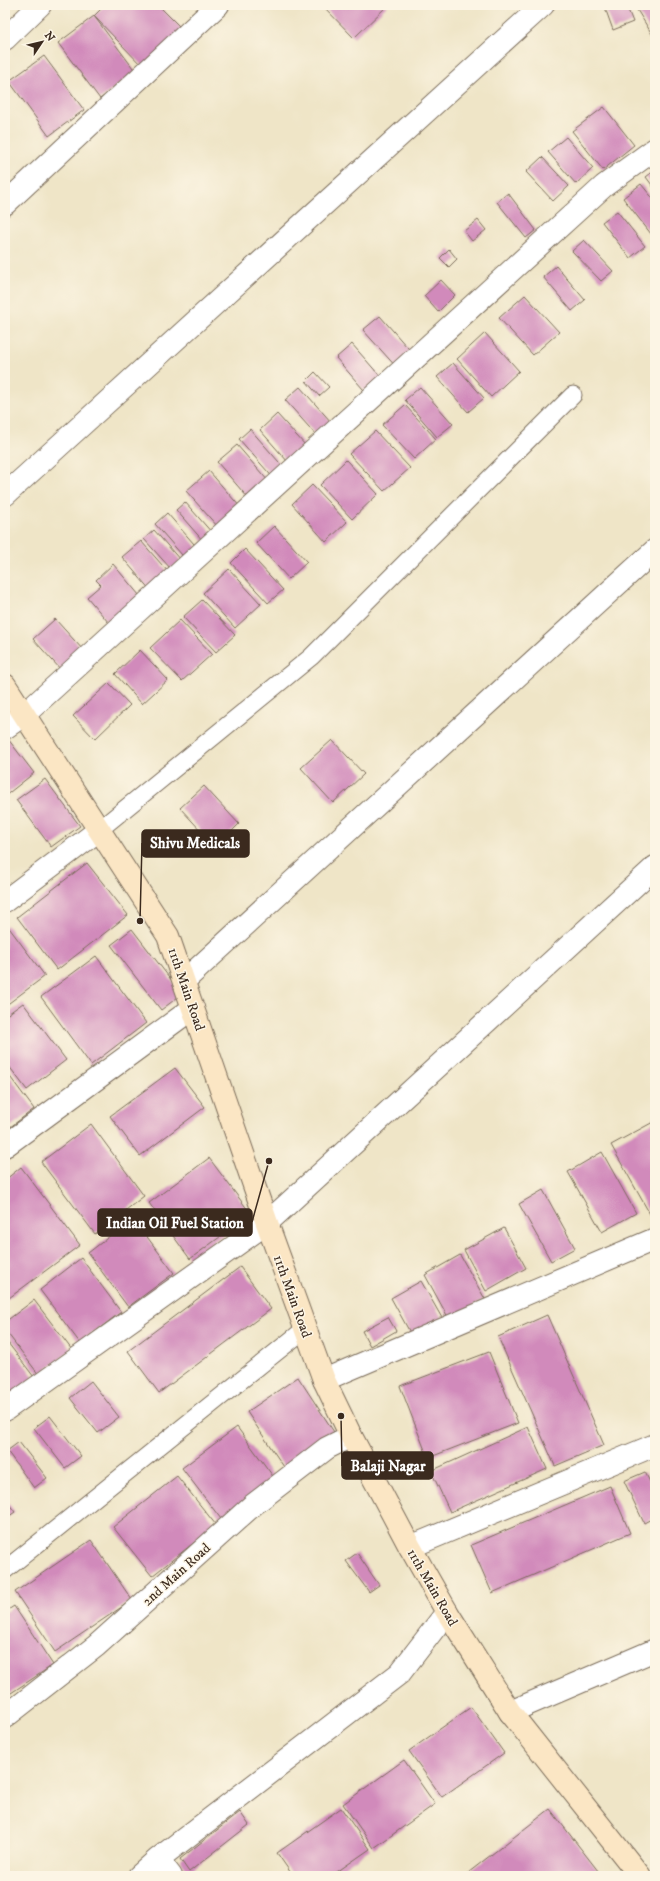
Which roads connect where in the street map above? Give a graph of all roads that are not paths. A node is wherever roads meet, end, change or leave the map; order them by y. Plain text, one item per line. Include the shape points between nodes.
1 (40, 5) edge
2 (218, 5) edge
3 (543, 5) edge
4 (5, 39) edge
5 (655, 149) edge
6 (5, 204) edge
7 (573, 395) dead end
8 (5, 495) edge
9 (655, 550) edge
10 (5, 685) edge
11 (25, 714) junction
12 (5, 728) edge
13 (99, 830) junction
14 (655, 867) edge
15 (5, 901) edge
16 (184, 981) junction
17 (193, 1008) junction
18 (5, 1146) edge
19 (267, 1223) junction
20 (655, 1239) edge
21 (305, 1329) junction
22 (324, 1380) junction
23 (5, 1410) edge
24 (351, 1436) junction
25 (655, 1444) edge
26 (410, 1547) junction
27 (5, 1570) edge
28 (447, 1612) junction
29 (655, 1650) edge
30 (510, 1712) junction
31 (5, 1717) edge
32 (164, 1868) edge
33 (139, 1876) edge
34 (640, 1876) edge

1 - 4 street
2 - 6 street
3 - 8 street
5 - 11 street via 604,186
7 - 13 lane via 311,657
9 - 16 street
10 - 11 street, 11th Main Road
11 - 12 street
11 - 13 street, 11th Main Road
13 - 15 street
13 - 16 street, 11th Main Road via 168,936
14 - 19 street
16 - 17 street, 11th Main Road
17 - 18 street
17 - 19 street, 11th Main Road
19 - 21 street, 11th Main Road
19 - 23 street
20 - 22 street
21 - 22 street, 11th Main Road
21 - 27 lane
22 - 24 street, 11th Main Road
24 - 26 street, 11th Main Road
24 - 31 street, 2nd Main Road via 327,1448 253,1505 96,1646
25 - 26 street
26 - 28 street, 11th Main Road
28 - 30 street, 11th Main Road
28 - 32 street via 400,1673
29 - 30 street
30 - 34 street, 11th Main Road
32 - 33 street

